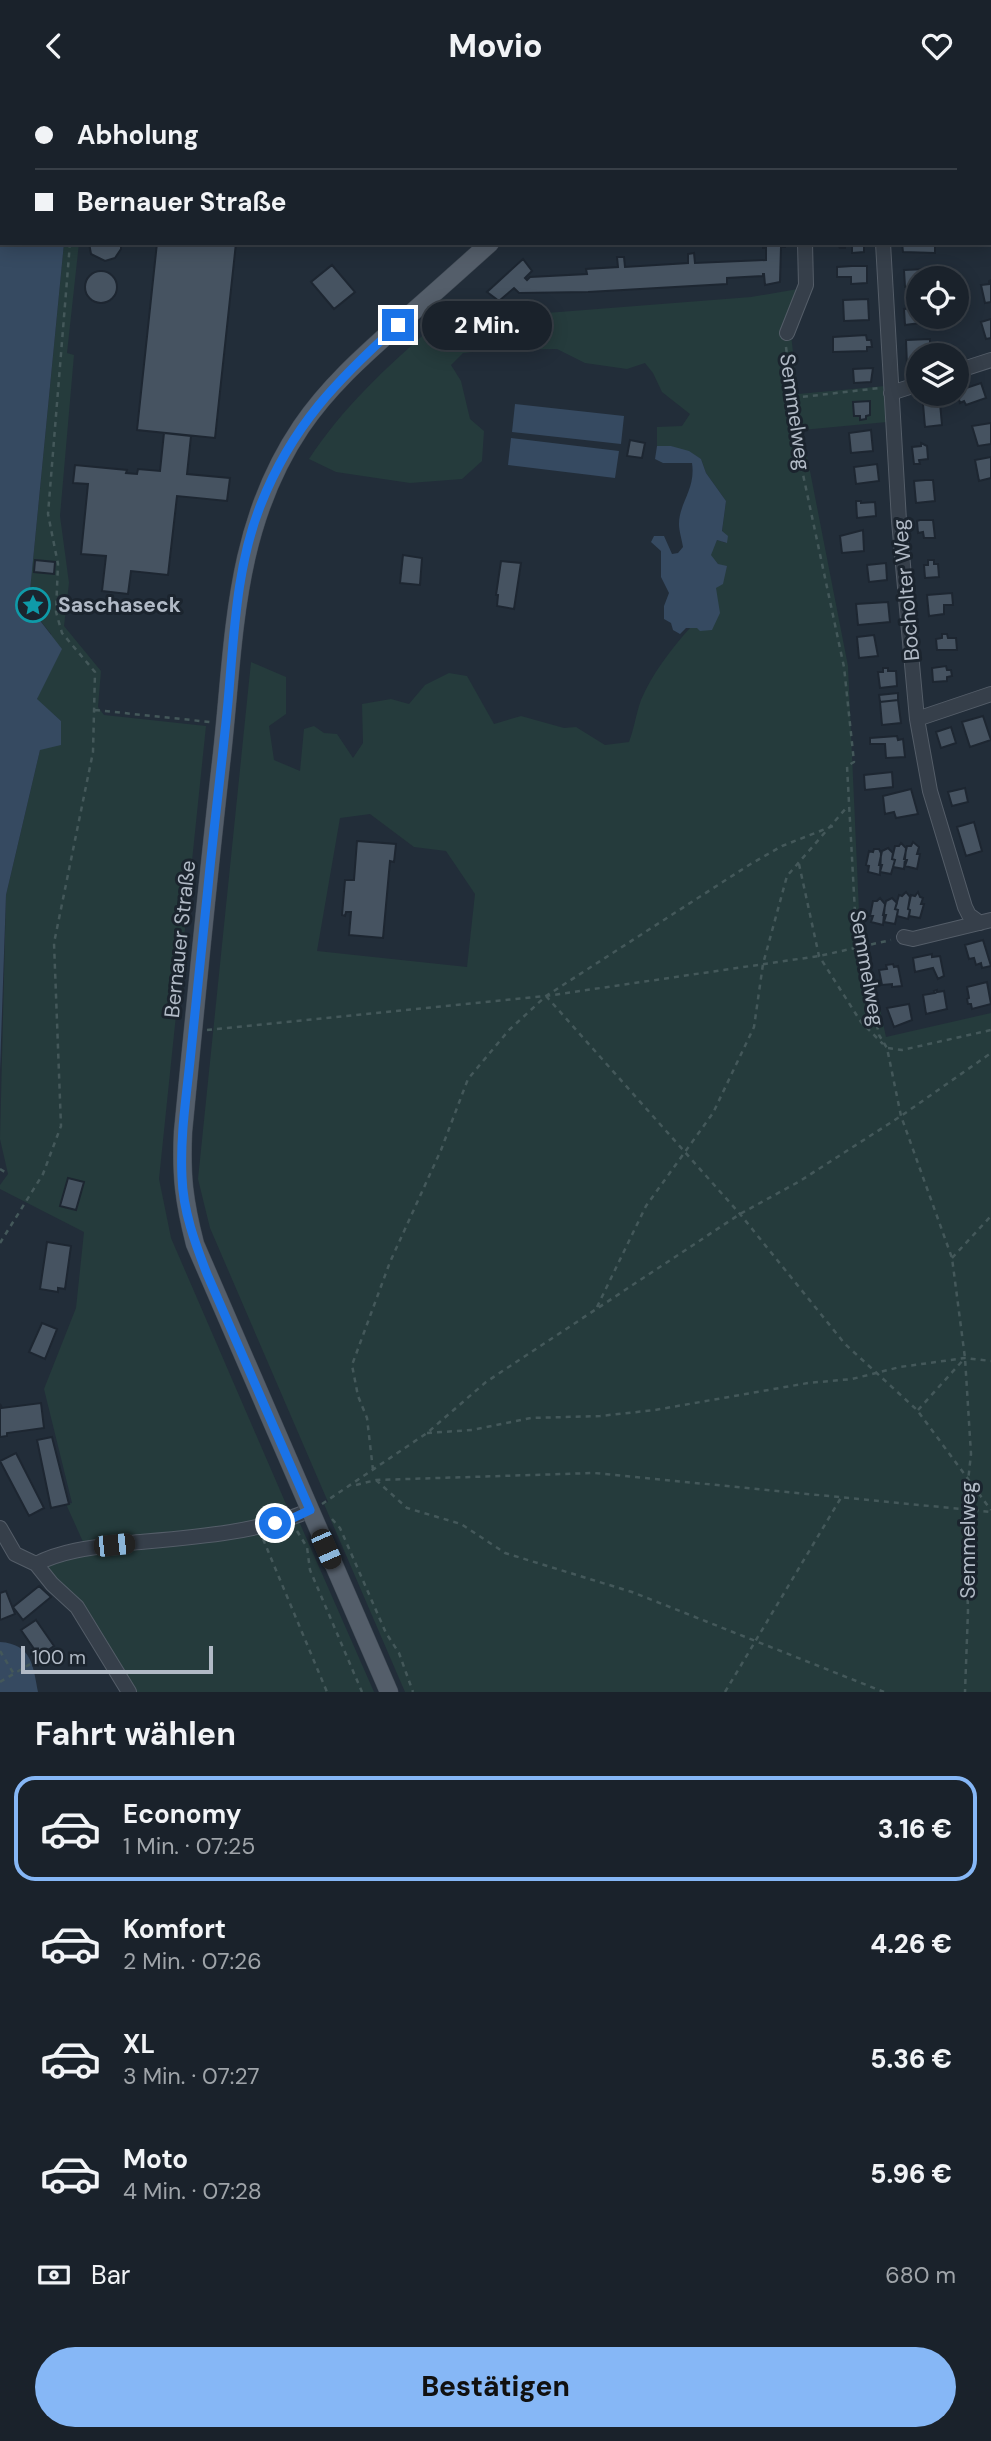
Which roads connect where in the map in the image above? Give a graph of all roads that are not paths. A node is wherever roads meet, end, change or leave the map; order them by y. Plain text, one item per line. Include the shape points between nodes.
1 (489, 245) edge
2 (805, 245) edge
3 (883, 245) edge
4 (787, 333) road end
5 (991, 360) edge
6 (969, 367) edge
7 (906, 387) edge
8 (888, 391) junction
9 (991, 694) edge
10 (917, 719) junction
11 (986, 921) edge
12 (904, 937) road end
13 (312, 1509) junction
14 (0, 1528) edge
15 (36, 1564) junction
16 (129, 1692) edge
17 (389, 1692) edge

1 - 13 main road, Bernauer Straße via 361,358 316,407 269,486 243,569 181,1176 195,1244
2 - 4 street, Semmelweg via 806,285
3 - 8 street, Bocholter Weg
5 - 6 street
7 - 8 street
8 - 10 street, Bocholter Weg
9 - 10 street
10 - 11 street, Bocholter Weg via 930,790 965,907 969,915
11 - 12 street via 913,939
13 - 15 street via 258,1526 91,1548 53,1555
13 - 17 main road, Bernauer Straße
14 - 15 street via 15,1555
15 - 16 street via 77,1607

